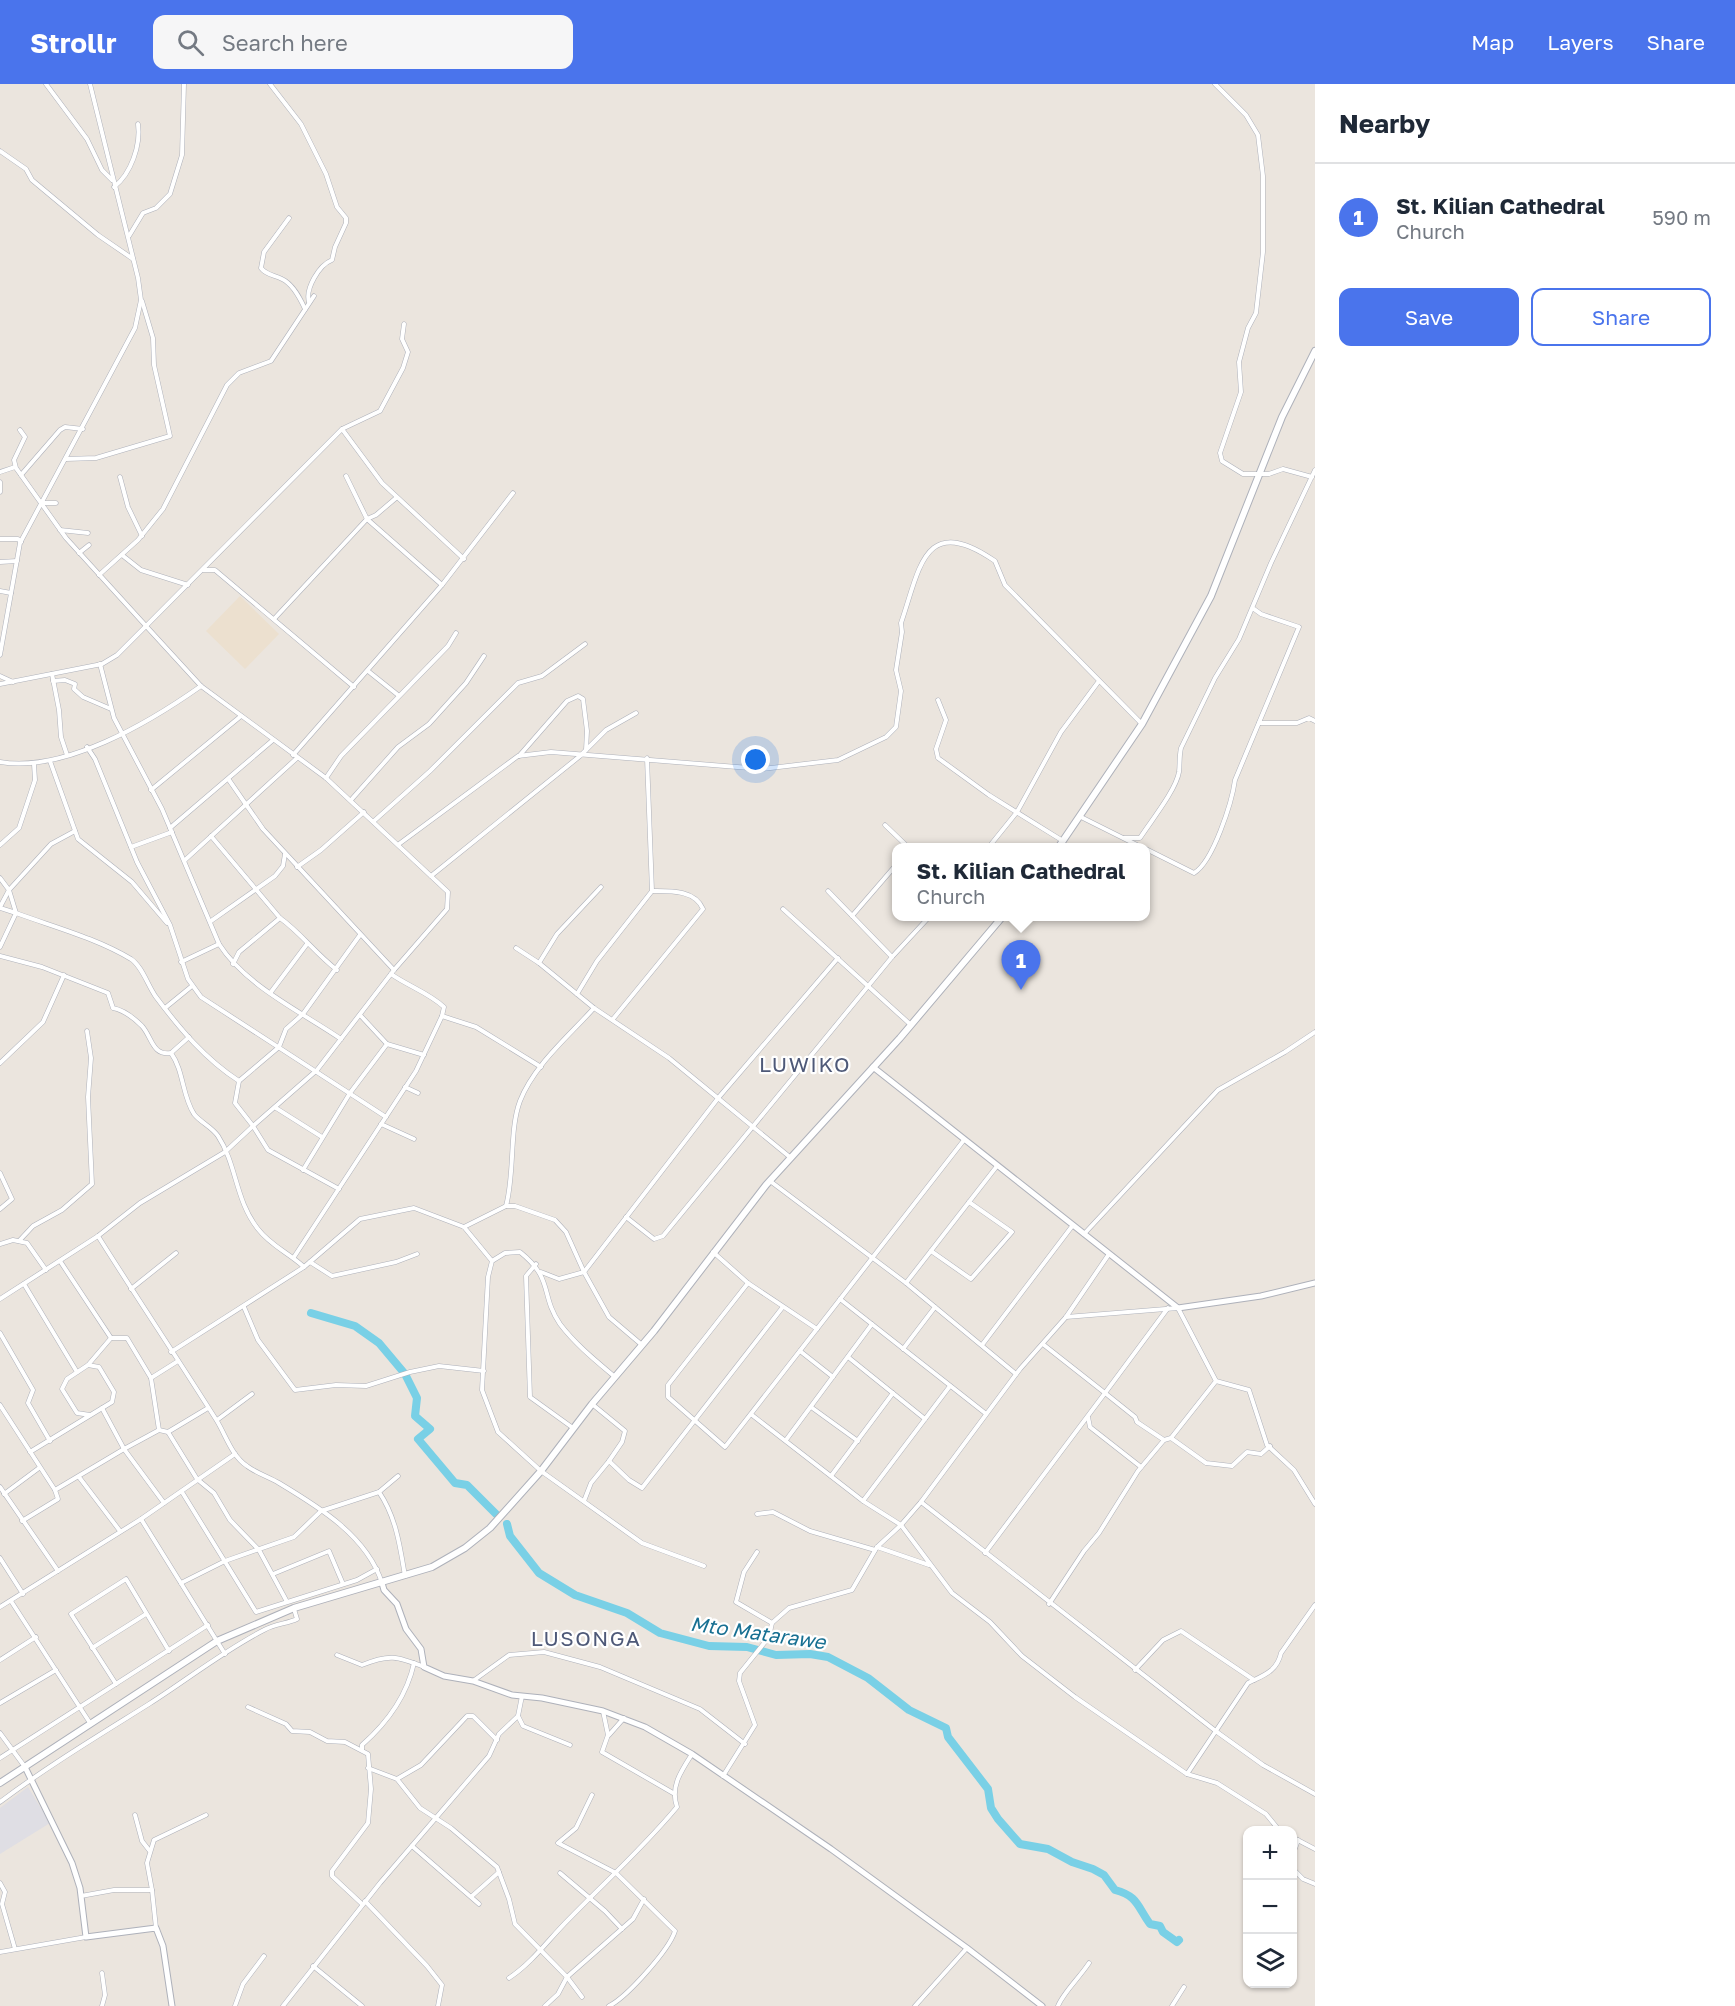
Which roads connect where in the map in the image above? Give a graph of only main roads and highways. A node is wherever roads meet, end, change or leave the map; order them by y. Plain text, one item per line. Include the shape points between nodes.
1 (1315, 351) edge
2 (1062, 843) edge
3 (999, 921) edge
4 (0, 1783) edge

1 - 2 main road via 1282,417 1211,596 1142,724
3 - 4 main road via 911,1025 770,1180 506,1513 465,1548 432,1567 294,1608 217,1641

